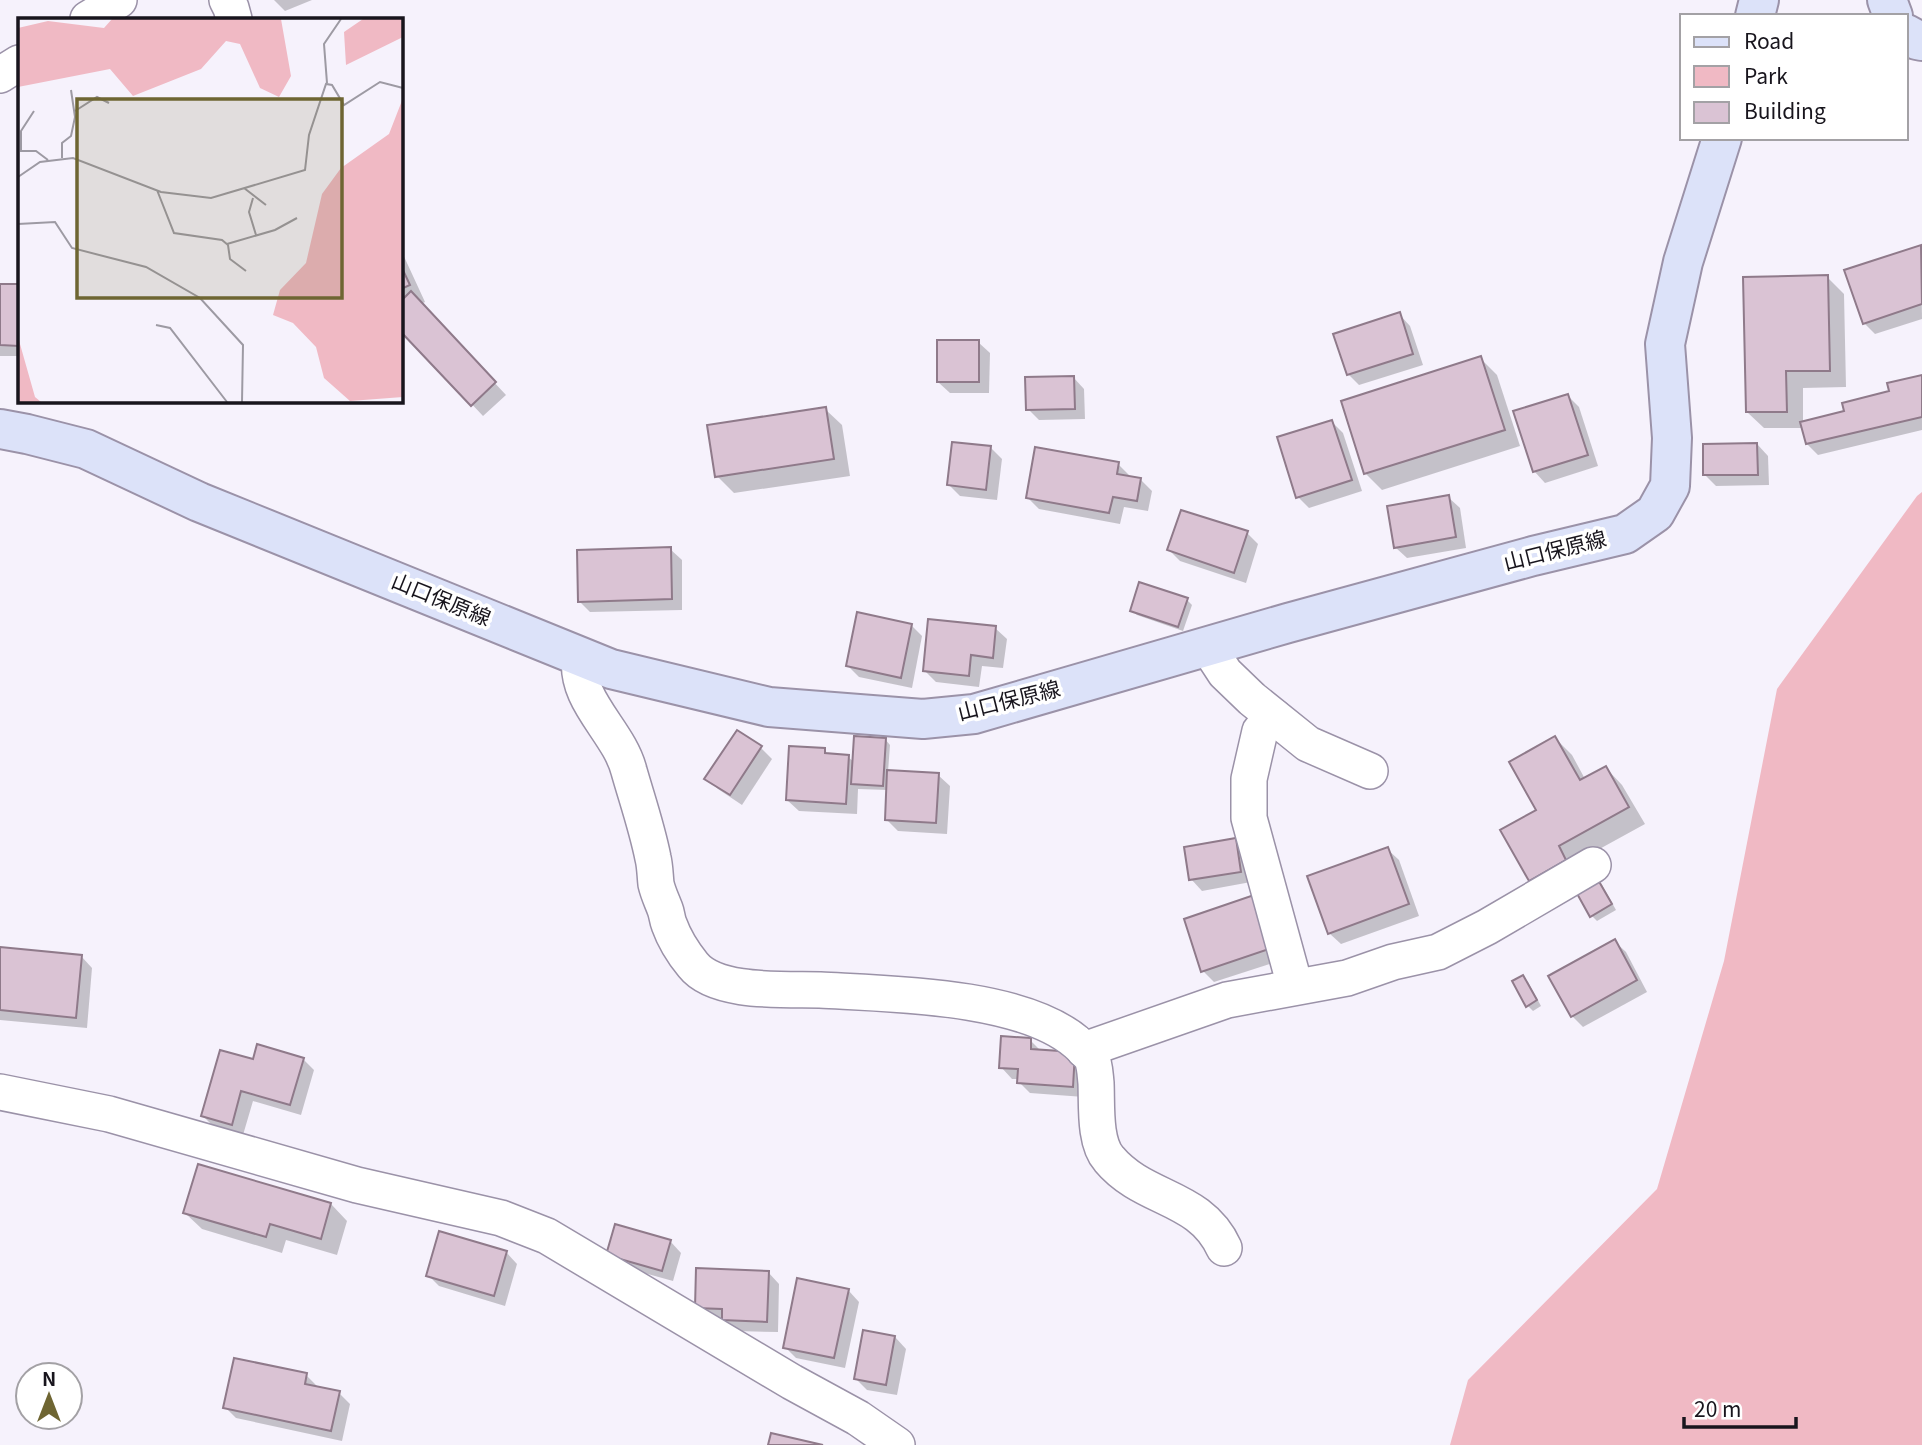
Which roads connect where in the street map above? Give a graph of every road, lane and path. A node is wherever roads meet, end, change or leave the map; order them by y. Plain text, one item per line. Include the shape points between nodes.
1 (118, 0) edge
2 (227, 0) edge
3 (90, 18) edge
4 (233, 18) edge
5 (18, 63) edge
6 (0, 75) edge
7 (1720, 140) edge
8 (0, 429) edge
9 (1208, 647) junction
10 (580, 657) junction
11 (1274, 717) junction
12 (1370, 771) dead end
13 (1592, 865) dead end
14 (1295, 986) junction
15 (1084, 1050) junction
16 (0, 1092) edge
17 (1224, 1248) dead end
18 (897, 1445) edge

1 - 3 street
2 - 4 street
5 - 6 street
7 - 9 main road, 山口保原線 via 1683,262 1665,344 1672,438 1670,486 1655,513 1625,534
8 - 10 main road, 山口保原線 via 86,449 199,502
9 - 10 main road, 山口保原線 via 974,713 923,719 769,707 611,670
9 - 11 street via 1224,673
10 - 15 street via 578,671 592,705 626,757 670,926 699,973 748,987 978,1004 1047,1024
11 - 12 street via 1308,744
11 - 14 street via 1260,732 1249,779 1249,818
13 - 14 street via 1438,951 1347,978
14 - 15 street via 1227,1000
15 - 17 street via 1095,1070 1102,1150 1125,1176 1191,1209
16 - 18 street via 109,1114 357,1185 501,1218 535,1231

